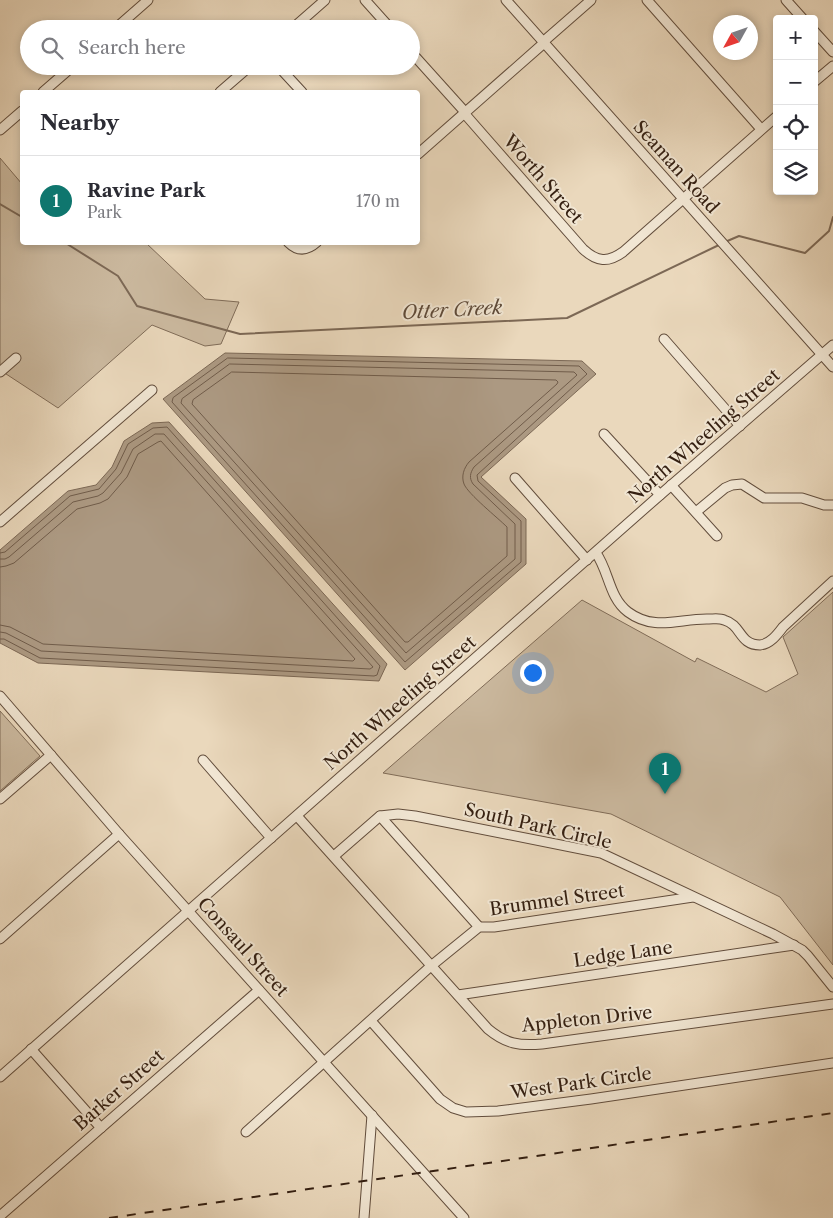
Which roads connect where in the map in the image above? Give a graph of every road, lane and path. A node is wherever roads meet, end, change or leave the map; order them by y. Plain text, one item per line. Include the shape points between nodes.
1 (148, 0) edge
2 (325, 0) edge
3 (364, 0) edge
4 (506, 0) edge
5 (591, 0) edge
6 (647, 0) edge
7 (786, 0) edge
8 (799, 15) edge
9 (125, 20) edge
10 (302, 20) edge
11 (383, 20) edge
12 (818, 35) edge
13 (543, 42) junction
14 (833, 52) edge
15 (420, 62) edge
16 (833, 66) edge
17 (63, 75) edge
18 (240, 75) edge
19 (286, 75) edge
20 (818, 79) edge
21 (45, 90) edge
22 (222, 90) edge
23 (300, 90) edge
24 (20, 112) edge
25 (464, 113) junction
26 (773, 119) edge
27 (761, 129) junction
28 (0, 130) edge
29 (420, 152) edge
30 (683, 199) junction
31 (291, 245) edge
32 (313, 245) edge
33 (664, 340) dead end
34 (833, 345) edge
35 (822, 355) junction
36 (16, 358) dead end
37 (833, 367) edge
38 (0, 372) edge
39 (152, 390) dead end
40 (740, 426) junction
41 (604, 434) dead end
42 (515, 478) dead end
43 (671, 485) junction
44 (660, 495) junction
45 (833, 505) edge
46 (696, 512) junction
47 (0, 522) edge
48 (716, 536) dead end
49 (596, 553) junction
50 (587, 560) junction
51 (833, 581) edge
52 (0, 696) edge
53 (51, 755) junction
54 (203, 760) dead end
55 (0, 800) edge
56 (297, 816) junction
57 (380, 816) junction
58 (119, 834) junction
59 (271, 838) junction
60 (334, 856) junction
61 (694, 897) junction
62 (188, 911) junction
63 (479, 927) junction
64 (0, 939) edge
65 (794, 945) junction
66 (431, 966) junction
67 (833, 987) edge
68 (259, 990) junction
69 (458, 995) junction
70 (833, 1004) edge
71 (371, 1020) junction
72 (31, 1049) junction
73 (324, 1062) junction
74 (833, 1062) edge
75 (0, 1077) edge
76 (372, 1115) junction
77 (101, 1128) junction
78 (246, 1132) dead end
79 (0, 1216) edge
80 (364, 1218) edge
81 (464, 1218) edge

1 - 9 street
2 - 10 street
3 - 11 street
4 - 13 street, Seaman Road
5 - 13 street
6 - 27 street
7 - 8 street
12 - 14 street
13 - 25 street
13 - 30 street, Seaman Road
15 - 25 street, Worth Street
16 - 20 street
17 - 21 street
18 - 22 street
19 - 23 street
24 - 28 street
25 - 29 street
25 - 30 street, Worth Street via 591,256 602,260 614,258
26 - 27 street
27 - 30 street
30 - 35 street, Seaman Road
31 - 32 street via 298,249
33 - 40 street
34 - 35 street, North Wheeling Street
35 - 37 street, Seaman Road
35 - 40 street, North Wheeling Street
36 - 38 street
39 - 47 street
40 - 43 street, North Wheeling Street
41 - 44 street
42 - 50 street
43 - 44 street, North Wheeling Street
43 - 46 street
44 - 49 street, North Wheeling Street
45 - 46 street via 802,498 764,498 742,484 725,488
46 - 48 street
49 - 50 street, North Wheeling Street
49 - 51 street via 620,605 629,613 644,621 662,624 724,620 736,626 745,640 753,644 763,645 771,640
50 - 56 street, North Wheeling Street
52 - 53 street, Consaul Street
53 - 55 street
53 - 58 street, Consaul Street
54 - 59 street
56 - 59 street, North Wheeling Street
56 - 60 street, Appleton Drive
57 - 60 street
57 - 61 street, South Park Circle via 415,816 601,853
57 - 63 street
58 - 62 street, Consaul Street
58 - 64 street
59 - 62 street, North Wheeling Street
60 - 66 street, Appleton Drive
61 - 63 street, Brummel Street
61 - 65 street, South Park Circle
62 - 68 street, Consaul Street
62 - 72 street, North Wheeling Street
63 - 66 street, Brummel Street
65 - 67 street, South Park Circle via 808,956
65 - 69 street, Ledge Lane
66 - 69 street, Appleton Drive
66 - 71 street, Brummel Street
68 - 73 street, Consaul Street
68 - 77 street, Barker Street
69 - 70 street, Appleton Drive via 488,1030 519,1045
71 - 73 street, Brummel Street
71 - 74 street, West Park Circle via 440,1099 452,1108 466,1112 535,1106
72 - 75 street, North Wheeling Street
72 - 77 street
73 - 76 street, Consaul Street
73 - 78 street, Brummel Street
76 - 80 street
76 - 81 street, Consaul Street
77 - 79 street, Barker Street

